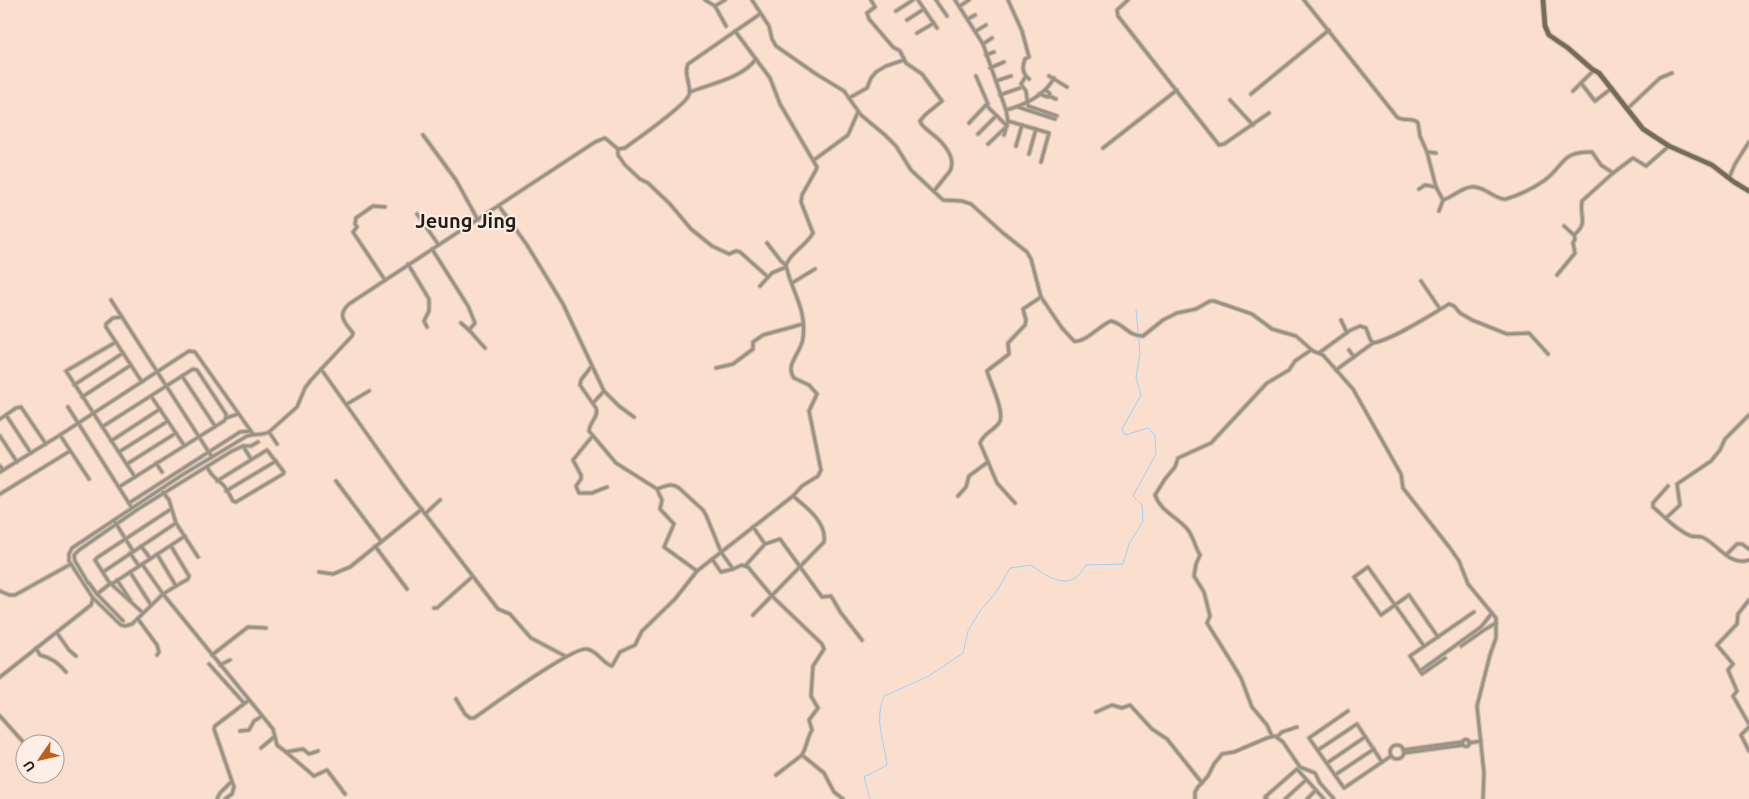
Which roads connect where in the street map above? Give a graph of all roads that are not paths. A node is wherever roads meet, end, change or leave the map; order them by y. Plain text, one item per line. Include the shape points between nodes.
1 (705, 0) edge
2 (725, 0) edge
3 (752, 0) edge
4 (871, 0) edge
5 (913, 0) edge
6 (918, 0) edge
7 (936, 0) edge
8 (955, 0) edge
9 (969, 0) edge
10 (1008, 0) edge
11 (1128, 0) edge
12 (1304, 0) edge
13 (1543, 0) edge
14 (715, 6) junction
15 (960, 6) junction
16 (924, 9) junction
17 (896, 11) dead end
18 (760, 14) junction
19 (974, 15) dead end
20 (947, 16) dead end
21 (968, 19) junction
22 (907, 20) dead end
23 (934, 23) junction
24 (986, 25) dead end
25 (726, 26) dead end
26 (937, 28) dead end
27 (1329, 30) junction
28 (736, 31) junction
29 (976, 32) junction
30 (917, 34) dead end
31 (992, 38) dead end
32 (983, 44) junction
33 (994, 52) dead end
34 (986, 55) junction
35 (756, 59) junction
36 (904, 60) junction
37 (1004, 62) dead end
38 (990, 68) junction
39 (1595, 70) junction
40 (1672, 73) dead end
41 (976, 76) dead end
42 (1011, 76) dead end
43 (1050, 76) dead end
44 (1054, 78) junction
45 (996, 81) junction
46 (1582, 83) junction
47 (1067, 87) dead end
48 (1020, 88) dead end
49 (1612, 88) junction
50 (1046, 90) junction
51 (1177, 90) junction
52 (1572, 91) dead end
53 (690, 92) junction
54 (1038, 94) junction
55 (1251, 94) dead end
56 (1000, 95) junction
57 (1050, 96) junction
58 (850, 98) junction
59 (1056, 99) dead end
60 (1230, 100) dead end
61 (1027, 102) junction
62 (986, 105) junction
63 (1018, 107) junction
64 (1028, 108) junction
65 (1627, 109) junction
66 (1006, 110) junction
67 (859, 112) junction
68 (1269, 113) dead end
69 (996, 116) junction
70 (1056, 117) dead end
71 (1008, 121) junction
72 (969, 122) dead end
73 (1022, 125) junction
74 (1253, 125) junction
75 (1006, 126) junction
76 (1036, 130) junction
77 (978, 134) dead end
78 (423, 135) dead end
79 (1004, 135) dead end
80 (1749, 142) edge
81 (988, 144) dead end
82 (1016, 146) dead end
83 (1668, 146) junction
84 (1103, 148) dead end
85 (618, 149) junction
86 (1426, 152) junction
87 (1436, 152) dead end
88 (1029, 154) dead end
89 (814, 160) junction
90 (1041, 162) dead end
91 (1613, 174) junction
92 (1729, 178) junction
93 (1436, 186) junction
94 (1419, 189) dead end
95 (934, 191) junction
96 (1749, 191) edge
97 (1443, 200) junction
98 (499, 206) junction
99 (385, 208) dead end
100 (1439, 211) dead end
101 (417, 214) dead end
102 (478, 220) junction
103 (1564, 226) dead end
104 (1574, 235) junction
105 (767, 243) dead end
106 (438, 244) junction
107 (432, 249) junction
108 (408, 264) junction
109 (786, 266) junction
110 (815, 269) dead end
111 (1556, 275) dead end
112 (768, 277) junction
113 (385, 280) junction
114 (1420, 281) dead end
115 (792, 283) junction
116 (760, 286) dead end
117 (1041, 298) junction
118 (111, 300) dead end
119 (1440, 309) junction
120 (122, 317) junction
121 (1341, 320) dead end
122 (461, 322) dead end
123 (803, 324) junction
124 (427, 327) dead end
125 (468, 330) junction
126 (1347, 333) junction
127 (116, 342) junction
128 (1373, 343) junction
129 (486, 348) dead end
130 (1311, 350) junction
131 (1349, 350) dead end
132 (123, 353) junction
133 (1318, 353) junction
134 (1548, 354) dead end
135 (1354, 357) junction
136 (131, 366) junction
137 (592, 367) junction
138 (716, 368) dead end
139 (321, 369) junction
140 (1336, 370) junction
141 (156, 372) junction
142 (182, 376) junction
143 (142, 382) junction
144 (74, 385) junction
145 (166, 386) junction
146 (369, 390) dead end
147 (604, 391) junction
148 (151, 396) junction
149 (82, 397) junction
150 (593, 403) junction
151 (347, 404) junction
152 (68, 407) dead end
153 (160, 409) junction
154 (92, 413) junction
155 (238, 414) junction
156 (6, 415) junction
157 (1749, 416) edge
158 (634, 417) dead end
159 (226, 418) junction
160 (0, 419) edge
161 (168, 421) junction
162 (77, 423) junction
163 (215, 426) junction
164 (102, 427) junction
165 (252, 432) junction
166 (269, 432) junction
167 (176, 433) junction
168 (60, 435) junction
169 (0, 436) edge
170 (199, 436) junction
171 (593, 436) junction
172 (111, 441) junction
173 (258, 442) dead end
174 (46, 444) junction
175 (277, 444) dead end
176 (184, 445) junction
177 (243, 446) junction
178 (70, 451) junction
179 (119, 452) junction
180 (209, 452) junction
181 (31, 453) junction
182 (214, 456) junction
183 (219, 459) junction
184 (251, 459) junction
185 (276, 461) junction
186 (17, 462) junction
187 (204, 462) junction
188 (988, 462) junction
189 (156, 463) junction
190 (127, 464) junction
191 (0, 466) edge
192 (207, 467) junction
193 (1, 471) edge
194 (162, 472) dead end
195 (135, 477) junction
196 (90, 479) dead end
197 (216, 481) junction
198 (336, 481) dead end
199 (161, 482) junction
200 (1668, 486) dead end
201 (607, 487) dead end
202 (119, 488) junction
203 (163, 489) junction
204 (657, 489) junction
205 (226, 491) junction
206 (0, 494) edge
207 (793, 496) junction
208 (958, 496) dead end
209 (440, 500) dead end
210 (128, 502) junction
211 (1015, 504) dead end
212 (135, 508) junction
213 (171, 509) junction
214 (422, 510) junction
215 (426, 514) junction
216 (1666, 518) junction
217 (114, 522) junction
218 (176, 522) junction
219 (753, 527) junction
220 (186, 536) junction
221 (126, 539) junction
222 (380, 541) junction
223 (765, 544) junction
224 (141, 546) junction
225 (171, 546) junction
226 (375, 546) junction
227 (1749, 549) edge
228 (132, 552) junction
229 (721, 552) junction
230 (157, 554) junction
231 (1726, 555) junction
232 (198, 557) dead end
233 (150, 558) junction
234 (712, 559) junction
235 (1749, 560) edge
236 (71, 564) junction
237 (140, 565) junction
238 (745, 566) junction
239 (800, 567) junction
240 (733, 569) junction
241 (697, 571) junction
242 (102, 572) junction
243 (130, 572) junction
244 (319, 572) dead end
245 (472, 576) junction
246 (117, 580) junction
247 (86, 584) junction
248 (111, 584) junction
249 (176, 586) junction
250 (407, 589) dead end
251 (0, 591) edge
252 (97, 594) junction
253 (163, 594) junction
254 (772, 596) junction
255 (93, 598) junction
256 (1749, 600) edge
257 (131, 602) junction
258 (151, 605) junction
259 (1395, 605) junction
260 (434, 608) dead end
261 (1474, 612) dead end
262 (143, 613) junction
263 (1492, 613) junction
264 (754, 614) dead end
265 (138, 619) junction
266 (123, 621) dead end
267 (1497, 623) junction
268 (266, 628) dead end
269 (57, 633) junction
270 (1438, 637) junction
271 (862, 640) dead end
272 (1424, 646) junction
273 (1461, 646) dead end
274 (36, 648) junction
275 (157, 655) dead end
276 (212, 655) junction
277 (76, 656) dead end
278 (565, 656) junction
279 (1445, 658) dead end
280 (230, 660) dead end
281 (209, 664) dead end
282 (220, 665) junction
283 (1420, 671) junction
284 (66, 672) dead end
285 (0, 677) edge
286 (456, 699) dead end
287 (249, 700) junction
288 (244, 703) junction
289 (1348, 711) dead end
290 (1096, 712) dead end
291 (0, 716) edge
292 (262, 716) junction
293 (1749, 726) edge
294 (1297, 727) dead end
295 (240, 731) dead end
296 (16, 734) edge
297 (274, 736) junction
298 (1272, 736) junction
299 (1277, 736) junction
300 (1365, 736) junction
301 (1481, 741) junction
302 (262, 748) dead end
303 (1374, 749) junction
304 (283, 750) junction
305 (1318, 750) junction
306 (318, 751) dead end
307 (1749, 751) edge
308 (1404, 752) junction
309 (802, 755) junction
310 (1391, 756) junction
311 (1382, 762) junction
312 (1327, 763) junction
313 (776, 775) dead end
314 (1335, 775) junction
315 (1306, 780) junction
316 (232, 781) junction
317 (1202, 783) junction
318 (1316, 790) junction
319 (345, 794) dead end
320 (217, 799) edge
321 (225, 799) edge
322 (843, 799) edge
323 (1195, 799) edge
324 (1267, 799) edge
325 (1285, 799) edge
326 (1307, 799) edge
327 (1324, 799) edge
328 (1334, 799) edge
329 (1483, 799) edge

1 - 14 street
2 - 14 street
3 - 18 street
4 - 36 street via 875,7 867,13 868,17 900,51
5 - 17 street
6 - 16 street
7 - 20 street
8 - 15 street
9 - 15 street
10 - 61 street via 1028,51 1022,67 1027,78 1021,84 1026,90
11 - 51 street via 1117,10 1118,16
12 - 27 street
13 - 39 street via 1549,35
14 - 25 street
15 - 21 street
16 - 22 street
16 - 23 street
18 - 28 street
18 - 58 street via 781,50 836,84
19 - 21 street
21 - 29 street
23 - 26 street
23 - 30 street
24 - 29 street
27 - 55 street
27 - 86 street via 1397,117 1418,123
28 - 35 street
28 - 53 street via 688,64 686,73
29 - 32 street
31 - 32 street
32 - 34 street
33 - 34 street
34 - 38 street
35 - 53 street via 737,74
35 - 89 street via 770,78 780,104
36 - 58 street via 876,72 867,88
36 - 95 street via 922,74 942,101 920,121 952,158 950,171
37 - 38 street
38 - 45 street
39 - 46 street
39 - 49 street
40 - 65 street via 1660,78
41 - 62 street
42 - 45 street
43 - 44 street
44 - 47 street
44 - 50 street
45 - 56 street
46 - 49 street via 1595,101
46 - 52 street
48 - 56 street
49 - 65 street
50 - 54 street
50 - 57 street
51 - 74 street via 1219,145
51 - 84 street
53 - 85 street via 672,114 626,148
54 - 57 street
54 - 61 street
56 - 66 street
57 - 59 street
58 - 67 street
60 - 74 street
61 - 63 street
61 - 64 street
62 - 69 street
62 - 72 street
63 - 64 street
63 - 66 street
64 - 70 street
65 - 83 street via 1643,129
66 - 71 street
67 - 89 street via 848,135
67 - 95 street via 896,146 911,170
68 - 74 street
69 - 75 street
69 - 77 street
71 - 73 street
71 - 75 street
73 - 76 street
73 - 82 street
75 - 79 street
75 - 81 street
76 - 88 street
76 - 90 street via 1049,133
78 - 102 street via 456,180
80 - 92 street
83 - 91 street via 1646,166 1634,158
83 - 92 street via 1712,165
85 - 98 street via 608,139 602,138
85 - 112 street via 620,158 630,170 652,187 706,242 729,254 740,252
86 - 87 street
86 - 93 street
89 - 109 street via 816,170 801,202 813,233
91 - 97 street via 1601,166 1592,152 1585,152 1566,157 1546,179 1506,198 1501,199 1472,186
91 - 104 street via 1582,201 1583,226
92 - 96 street
93 - 94 street via 1425,185
93 - 97 street
95 - 117 street via 945,201 971,204 1027,252
97 - 100 street
98 - 102 street
98 - 137 street via 563,304
99 - 113 street via 374,206 356,218 357,227 353,231
101 - 106 street
102 - 106 street
103 - 104 street
104 - 111 street via 1575,253
105 - 109 street
106 - 107 street
107 - 108 street
107 - 125 street via 468,306 475,323
108 - 113 street
108 - 124 street via 428,296 429,311 424,321
109 - 112 street
109 - 115 street
110 - 115 street
112 - 116 street
113 - 139 street via 344,308 343,318 352,336
114 - 119 street
115 - 123 street via 800,302
117 - 130 street via 1075,342 1080,342 1111,321 1140,337 1177,313 1214,301 1252,314 1272,329 1298,336
117 - 188 street via 1023,309 1025,325 1008,343 1009,354 987,371 1001,418 980,443
118 - 120 street
119 - 128 street
119 - 134 street via 1451,304 1468,318 1507,334 1529,332
120 - 127 street via 113,318 106,324
120 - 141 street
121 - 126 street
122 - 125 street
123 - 138 street via 763,334 753,342 753,349 733,364
123 - 207 street via 803,338 791,370 794,378 809,385 816,394 809,411 822,470
125 - 129 street
126 - 128 street via 1364,326
126 - 133 street
127 - 132 street
127 - 144 street via 67,370 66,374
128 - 135 street
130 - 133 street
130 - 298 street via 1295,360 1289,370 1267,383 1211,443 1178,458 1155,495 1166,512 1185,526 1193,538 1200,555 1194,576 1204,592 1210,616 1206,623 1241,678 1252,707
131 - 135 street
132 - 136 street
132 - 144 street
133 - 140 street
135 - 140 street
136 - 143 street
136 - 149 street
137 - 147 street
137 - 150 street via 580,385
139 - 151 street
139 - 166 street via 305,388 297,406
140 - 263 street via 1362,403 1401,474 1403,488 1450,548 1468,584
141 - 143 street
141 - 145 street
141 - 155 street via 189,351 195,352
142 - 145 street
142 - 159 street via 197,370
142 - 163 street
143 - 154 street
144 - 149 street
145 - 148 street
145 - 170 street
146 - 151 street
147 - 150 street
147 - 158 street
148 - 153 street
148 - 164 street
149 - 154 street
150 - 171 street via 598,412 589,427
151 - 214 street
152 - 162 street
153 - 161 street
153 - 172 street
154 - 162 street
154 - 164 street
155 - 159 street
155 - 165 street
156 - 160 street
156 - 174 street via 21,407
156 - 181 street
157 - 216 street via 1725,438 1711,460 1678,484 1680,505
159 - 163 street
161 - 167 street
161 - 179 street
162 - 168 street
162 - 202 street
163 - 170 street
164 - 172 street
165 - 166 street
165 - 180 street via 242,430
165 - 182 street
166 - 175 street
167 - 176 street
167 - 190 street
168 - 174 street
168 - 178 street
169 - 186 street
170 - 176 street
170 - 180 street
171 - 201 street via 573,460 581,479 576,486 579,493 588,494
171 - 204 street via 616,463
172 - 179 street
173 - 177 street
174 - 181 street
176 - 189 street
177 - 183 street
177 - 184 street
178 - 196 street
178 - 206 street
179 - 190 street
180 - 182 street
180 - 199 street
181 - 186 street
182 - 183 street
182 - 187 street
183 - 192 street
184 - 185 street via 267,450
184 - 197 street
185 - 205 street
185 - 205 street via 283,474 246,497 236,502
186 - 193 street
187 - 192 street
187 - 203 street
188 - 208 street via 969,476 966,487
188 - 211 street via 997,483
189 - 194 street
189 - 195 street
190 - 195 street
191 - 193 street
192 - 197 street
192 - 203 street
195 - 202 street
197 - 205 street
198 - 222 street
199 - 203 street
199 - 210 street
200 - 216 street via 1652,504
202 - 210 street
203 - 212 street
203 - 213 street
204 - 229 street via 675,485 703,510
204 - 241 street via 662,500 660,509 674,524 664,547
207 - 219 street
207 - 239 street via 814,515 825,538
209 - 215 street
210 - 212 street
212 - 217 street
213 - 218 street
213 - 221 street
214 - 215 street
214 - 222 street
215 - 245 street
216 - 231 street via 1688,534 1704,538
217 - 221 street
217 - 236 street via 72,548
217 - 247 street via 74,555
218 - 220 street
218 - 224 street
219 - 223 street
219 - 229 street
220 - 225 street
220 - 232 street
221 - 228 street
221 - 242 street via 96,558
222 - 226 street
223 - 238 street
223 - 239 street via 779,539
224 - 228 street
224 - 233 street
225 - 230 street
225 - 249 street via 190,576
226 - 244 street via 340,572
226 - 250 street
227 - 231 street via 1737,544
228 - 237 street
228 - 242 street
229 - 234 street
229 - 240 street
230 - 233 street
230 - 249 street
231 - 235 street via 1738,562
233 - 237 street
234 - 240 street via 721,572
234 - 241 street
236 - 247 street
236 - 251 street via 15,595
237 - 243 street
237 - 253 street
238 - 240 street
238 - 254 street
239 - 254 street
239 - 271 street via 822,597 831,596
241 - 278 street via 675,599 642,631 635,645 620,652 612,666 587,649
242 - 248 street
243 - 246 street
243 - 258 street
245 - 260 street
245 - 278 street via 498,609 510,614 529,636
246 - 248 street
246 - 257 street
247 - 252 street
247 - 255 street
248 - 252 street
248 - 257 street
249 - 253 street
252 - 266 street
253 - 258 street
253 - 276 street
254 - 264 street
254 - 309 street via 824,647 813,666 811,696 818,708 809,720 812,730
255 - 265 street via 122,625
255 - 269 street via 90,607
256 - 293 street via 1738,614 1737,624 1717,645 1733,664 1728,670 1738,691 1733,696
257 - 262 street
258 - 262 street
259 - 259 street via 1381,615 1354,577 1368,567
259 - 270 street via 1409,595
259 - 272 street
261 - 270 street
262 - 265 street
263 - 267 street
263 - 283 street via 1482,627
265 - 275 street via 157,645
267 - 273 street
267 - 301 street via 1496,638 1478,701
268 - 276 street via 248,627
269 - 274 street
269 - 277 street
270 - 272 street
272 - 283 street via 1410,656
274 - 284 street via 40,656 55,660
274 - 285 street
276 - 282 street
278 - 286 street via 474,718 465,714
279 - 283 street via 1422,674
280 - 282 street
281 - 288 street
282 - 287 street
287 - 288 street
287 - 292 street
288 - 316 street via 214,729
289 - 305 street via 1309,738
290 - 317 street via 1112,705 1122,708 1130,705 1152,729 1167,739
291 - 296 street
292 - 295 street via 249,730
292 - 297 street
293 - 307 street via 1741,735
294 - 299 street
297 - 302 street
297 - 304 street
298 - 299 street
298 - 317 street via 1222,754
299 - 328 street via 1300,767 1315,773
300 - 303 street
300 - 305 street via 1357,724
300 - 312 street
301 - 308 street via 1467,740 1463,744
301 - 329 street
303 - 311 street
303 - 314 street
304 - 306 street via 303,748 309,754
304 - 319 street via 314,776 327,770
305 - 312 street
308 - 310 street via 1399,759
308 - 310 street via 1398,745 1392,746
309 - 313 street
309 - 322 street via 824,773 834,792
310 - 311 street
311 - 314 street via 1344,788
312 - 314 street
315 - 318 street
315 - 324 street via 1297,769 1265,797
315 - 325 street
316 - 320 street
316 - 321 street via 234,791
317 - 323 street via 1195,792
318 - 326 street
318 - 327 street

